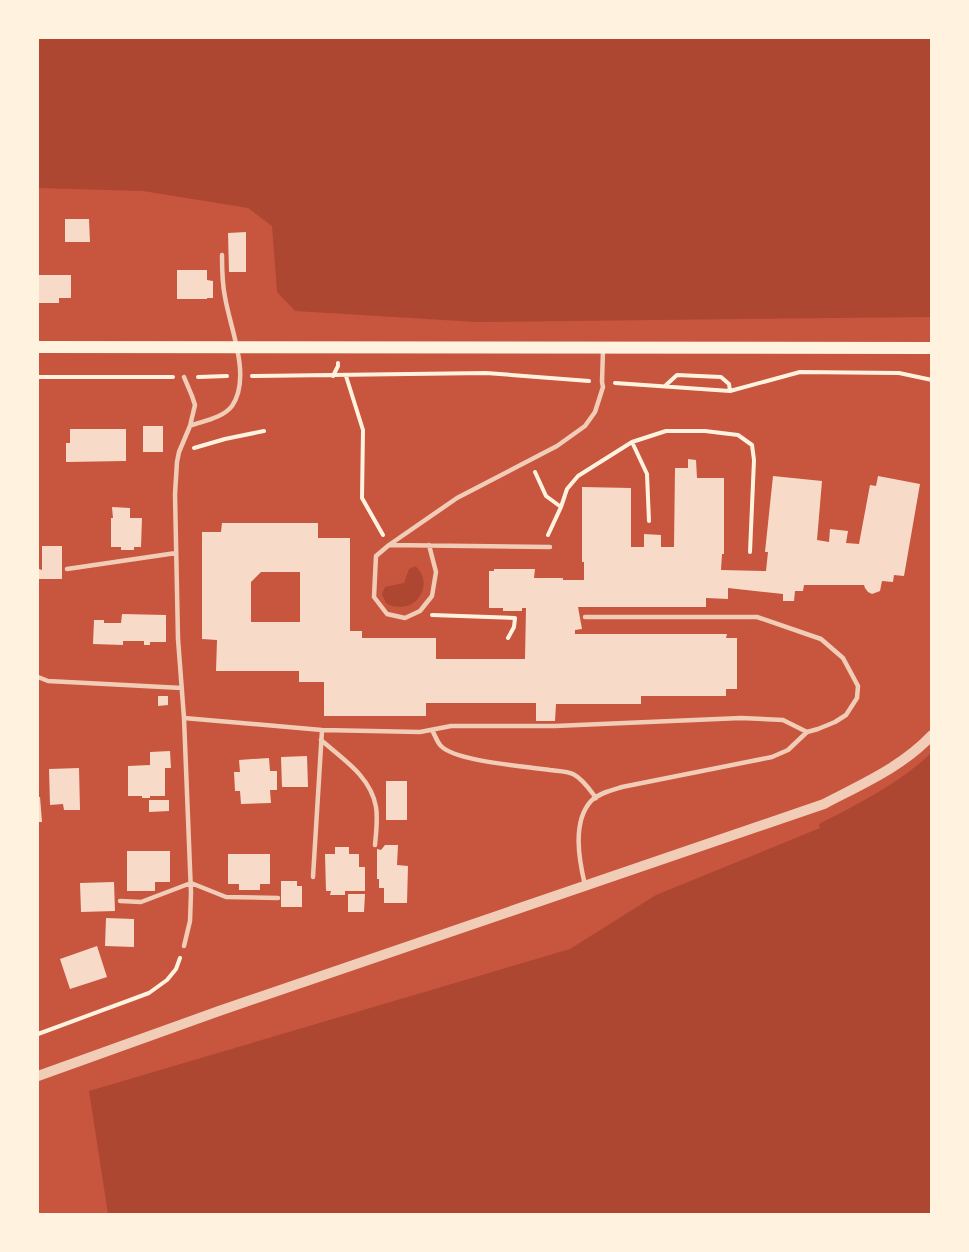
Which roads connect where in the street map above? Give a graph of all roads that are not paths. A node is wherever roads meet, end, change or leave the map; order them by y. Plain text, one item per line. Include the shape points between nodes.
1 (222, 255) dead end
2 (38, 347) edge
3 (603, 347) junction
4 (236, 348) junction
5 (932, 348) edge
6 (184, 377) road end
7 (190, 426) junction
8 (389, 545) junction
9 (429, 545) junction
10 (550, 547) dead end
11 (176, 553) junction
12 (67, 569) dead end
13 (585, 617) dead end
14 (38, 677) edge
15 (182, 688) junction
16 (184, 718) junction
17 (322, 730) junction
18 (432, 730) junction
19 (807, 732) junction
20 (932, 735) edge
21 (321, 740) junction
22 (596, 798) junction
23 (375, 845) dead end
24 (313, 877) dead end
25 (191, 883) junction
26 (585, 885) junction
27 (278, 898) dead end
28 (120, 901) dead end
29 (184, 946) road end
30 (38, 1076) edge

1 - 4 lane via 224,296
2 - 4 main road
3 - 4 main road
3 - 5 main road
3 - 8 lane via 603,387 598,405 585,426 457,498
4 - 7 lane via 240,376 231,407 223,415
6 - 7 lane via 195,405
7 - 11 lane via 177,462
8 - 9 lane
8 - 9 lane via 376,555 374,597 387,614 405,618 420,611 432,596 436,572
9 - 10 lane
11 - 12 lane
11 - 15 lane
13 - 19 lane via 757,616 820,639 843,658 858,686 857,698 846,715
14 - 15 lane via 48,681
15 - 16 lane
16 - 17 lane
16 - 25 lane
17 - 18 lane
17 - 21 lane
18 - 19 lane via 451,726 741,718 783,720
18 - 22 lane via 441,747 462,756 572,773
19 - 22 lane via 788,750 772,758 622,787
20 - 26 street via 891,770 824,804
21 - 23 lane via 364,778 372,793 377,809
21 - 24 lane
22 - 26 lane via 583,814 580,827
25 - 27 lane via 226,897
25 - 28 lane via 141,902
25 - 29 lane via 190,921
26 - 30 street

